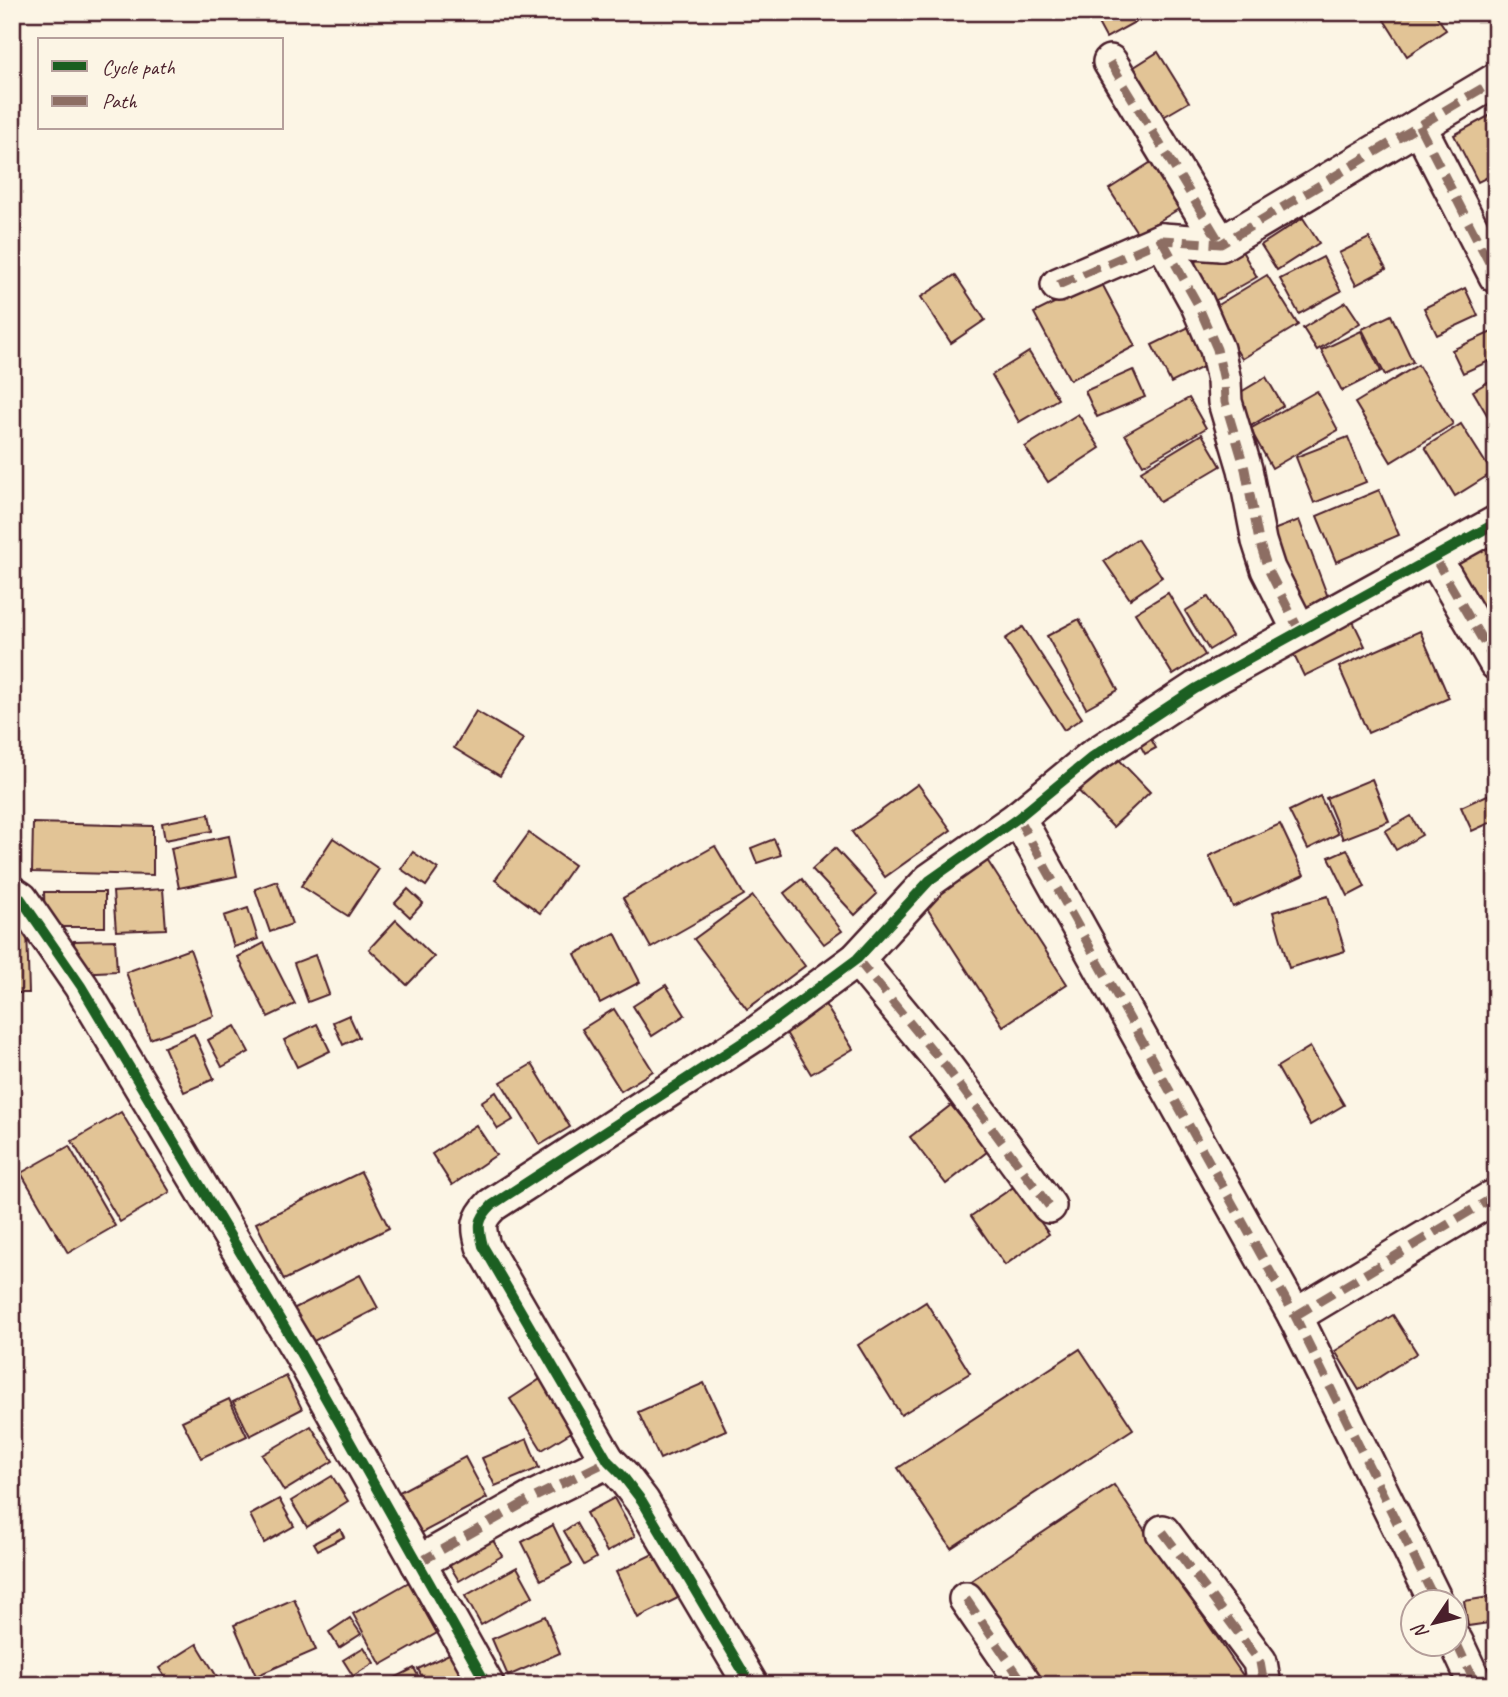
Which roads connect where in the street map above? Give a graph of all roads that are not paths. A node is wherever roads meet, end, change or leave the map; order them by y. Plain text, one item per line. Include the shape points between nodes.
1 (1110, 62) dead end
2 (1496, 80) edge
3 (1419, 126) junction
4 (1162, 240) junction
5 (1221, 244) junction
6 (1496, 276) edge
7 (1058, 285) dead end
8 (1496, 523) edge
9 (1434, 557) junction
10 (1299, 630) junction
11 (1496, 663) edge
12 (1018, 818) junction
13 (12, 893) edge
14 (857, 959) junction
15 (1492, 1198) dead end
16 (1049, 1206) dead end
17 (1295, 1315) junction
18 (608, 1461) junction
19 (1163, 1532) dead end
20 (418, 1563) junction
21 (1429, 1588) edge
22 (966, 1599) dead end
23 (1463, 1658) edge
24 (487, 1685) edge
25 (751, 1685) edge
26 (1026, 1685) edge
27 (1264, 1685) edge
28 (1476, 1685) edge

1 - 5 street
2 - 3 street
3 - 5 street
3 - 6 street
4 - 5 street
4 - 7 street
4 - 10 street via 1217,349 1225,402 1245,469 1259,541
8 - 9 street
9 - 10 street
9 - 11 street
10 - 12 street via 1195,689 1104,750
12 - 14 street via 930,880
12 - 17 street
13 - 20 street via 21,899 81,986 299,1351
14 - 16 street via 947,1068
14 - 18 street via 757,1033 482,1215 483,1246
15 - 17 street
17 - 21 street
18 - 20 street
18 - 25 street via 642,1502
19 - 27 street via 1260,1662
20 - 24 street
22 - 26 street
23 - 28 street

